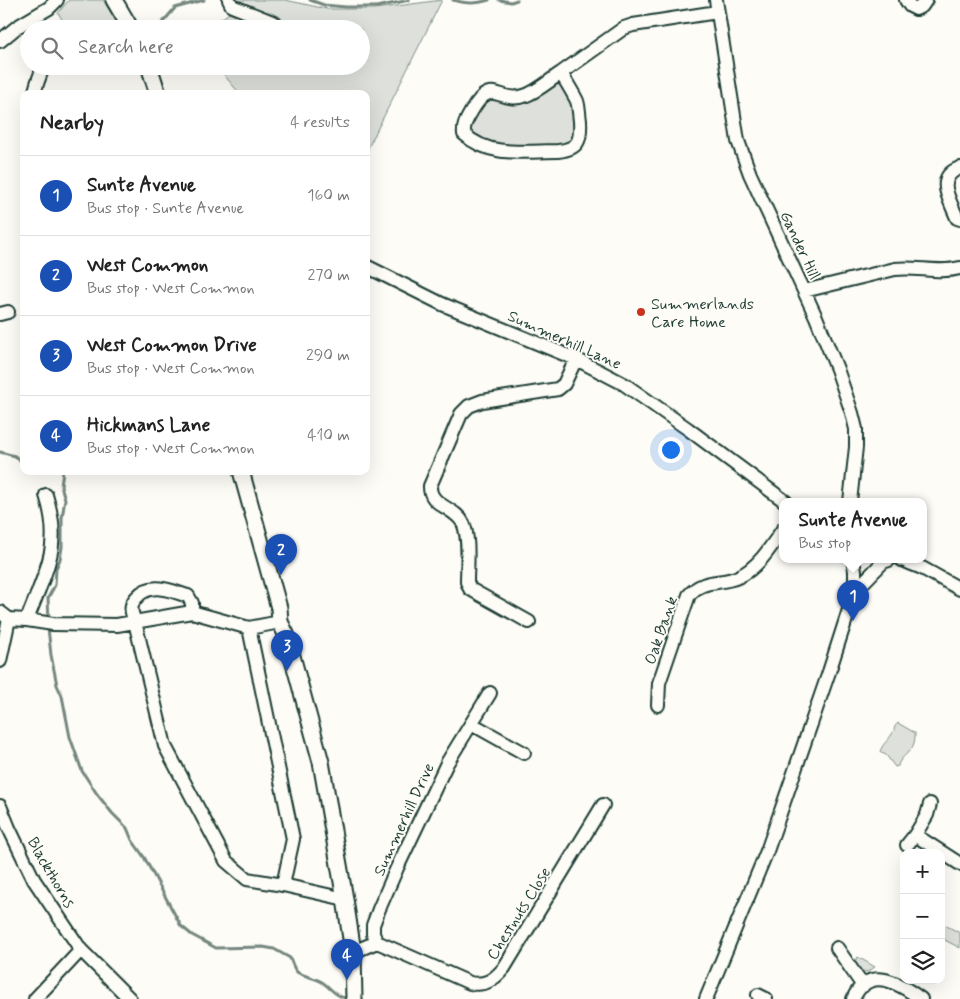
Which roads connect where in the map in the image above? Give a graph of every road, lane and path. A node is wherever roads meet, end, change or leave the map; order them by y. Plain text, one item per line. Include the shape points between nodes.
1 (57, 0) edge
2 (114, 0) edge
3 (229, 0) edge
4 (906, 0) edge
5 (926, 0) edge
6 (717, 6) edge
7 (35, 20) edge
8 (126, 20) edge
9 (267, 20) edge
10 (20, 30) edge
11 (0, 41) edge
12 (561, 73) junction
13 (42, 75) edge
14 (152, 75) edge
15 (35, 90) edge
16 (158, 90) edge
17 (960, 168) edge
18 (960, 219) edge
19 (370, 268) edge
20 (960, 268) edge
21 (804, 290) junction
22 (576, 359) junction
23 (242, 475) edge
24 (46, 495) dead end
25 (781, 498) edge
26 (850, 498) edge
27 (779, 535) edge
28 (854, 563) edge
29 (882, 563) edge
30 (910, 563) edge
31 (960, 589) edge
32 (855, 591) junction
33 (192, 612) junction
34 (5, 615) edge
35 (27, 620) junction
36 (135, 622) junction
37 (280, 622) junction
38 (529, 622) dead end
39 (249, 628) junction
40 (0, 661) edge
41 (490, 693) dead end
42 (658, 705) dead end
43 (472, 724) junction
44 (524, 754) dead end
45 (0, 806) edge
46 (603, 806) dead end
47 (928, 809) dead end
48 (960, 864) edge
49 (284, 885) junction
50 (345, 899) junction
51 (377, 942) junction
52 (837, 948) dead end
53 (81, 950) junction
54 (352, 952) junction
55 (863, 986) junction
56 (35, 999) edge
57 (130, 999) edge
58 (354, 999) edge
59 (706, 999) edge
60 (853, 999) edge
61 (920, 999) edge

1 - 7 street
2 - 8 main road
3 - 9 street via 232,6
4 - 5 street via 916,9
6 - 12 street via 624,28
6 - 21 street, Gander Hill via 738,141
10 - 11 street
12 - 12 street via 526,96 484,94 465,123 464,134 502,152 567,150 574,146 581,134 578,103
13 - 15 street
14 - 16 main road
17 - 18 street via 947,176 945,183
19 - 22 street, Summerhill Lane via 442,304
20 - 21 street via 941,271 909,267
21 - 26 street, Gander Hill via 837,369 856,429
22 - 25 street, Summerhill Lane via 624,384
22 - 38 street via 564,384 558,389 482,401 470,406 461,414 430,486 435,500 451,510 466,533 470,589
23 - 37 main road via 279,608
24 - 35 street via 52,544
27 - 42 street, Oak Bank via 750,570 728,580 701,585 689,595 658,683
28 - 32 street
29 - 32 street
30 - 31 street
32 - 59 street via 770,843
33 - 36 street
33 - 36 street via 188,596 150,588 134,600 131,611
33 - 39 street
34 - 35 street
34 - 40 street
35 - 36 street via 90,626
36 - 49 street via 165,746 226,861 248,879
37 - 39 street
37 - 50 main road via 321,762
39 - 49 street via 293,839
41 - 43 street, Summerhill Drive
43 - 44 street
43 - 51 street, Summerhill Drive via 447,763 378,909 373,924
45 - 53 street, Blackthorns via 34,880
46 - 51 street, Chestnuts Close via 497,977 478,985 470,983
47 - 48 street via 911,840
49 - 50 street
50 - 54 main road
51 - 54 street
52 - 55 street
53 - 56 street
53 - 57 street, Blackthorns
54 - 58 main road
55 - 60 street
55 - 61 street via 872,981 889,980

